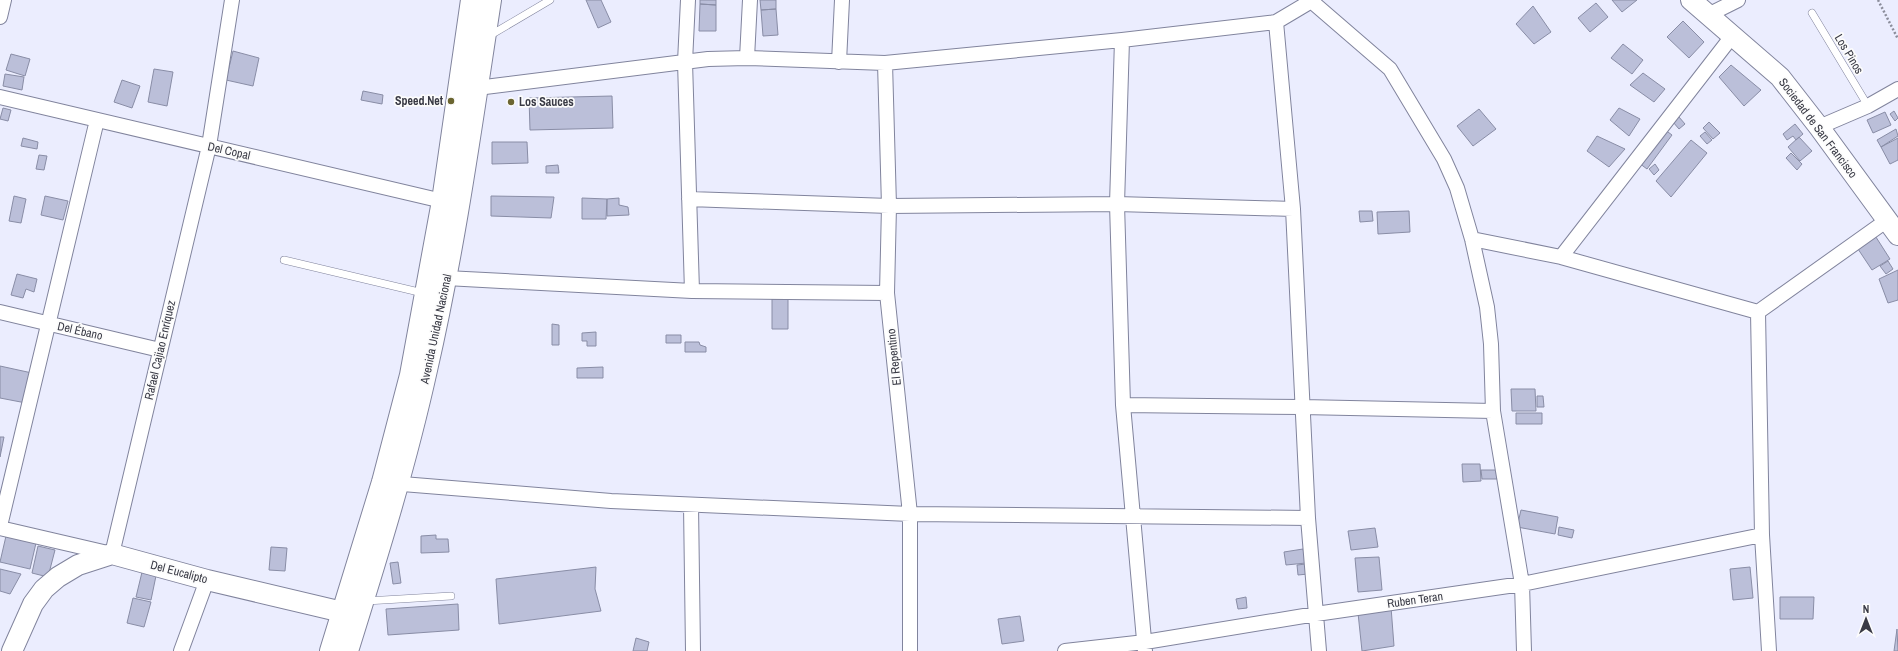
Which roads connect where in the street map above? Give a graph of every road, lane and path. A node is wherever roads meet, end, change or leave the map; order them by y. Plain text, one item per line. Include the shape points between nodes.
1 (4, 0) edge
2 (232, 0) edge
3 (471, 0) edge
4 (491, 0) edge
5 (550, 0) edge
6 (688, 0) edge
7 (750, 0) edge
8 (842, 0) edge
9 (1311, 0) edge
10 (1691, 0) edge
11 (1738, 0) edge
12 (1878, 0) edge
13 (1710, 14) junction
14 (1812, 14) dead end
15 (0, 16) edge
16 (1276, 22) junction
17 (1733, 35) junction
18 (485, 38) junction
19 (1898, 39) edge
20 (1122, 40) junction
21 (747, 58) junction
22 (685, 62) junction
23 (839, 62) junction
24 (885, 63) junction
25 (477, 88) junction
26 (1898, 89) edge
27 (0, 97) edge
28 (1868, 106) junction
29 (97, 120) junction
30 (1819, 127) junction
31 (209, 146) junction
32 (689, 199) junction
33 (450, 203) junction
34 (1117, 204) junction
35 (889, 206) junction
36 (1293, 209) junction
37 (1892, 228) edge
38 (1472, 239) junction
39 (1561, 257) junction
40 (284, 260) dead end
41 (446, 278) junction
42 (692, 291) junction
43 (425, 293) junction
44 (887, 293) junction
45 (0, 312) edge
46 (1758, 312) junction
47 (48, 323) junction
48 (160, 350) junction
49 (1123, 405) junction
50 (1302, 407) junction
51 (1493, 412) junction
52 (390, 483) junction
53 (691, 505) junction
54 (910, 514) junction
55 (1133, 517) junction
56 (1308, 518) junction
57 (0, 527) edge
58 (1762, 535) junction
59 (112, 554) junction
60 (207, 580) junction
61 (1522, 584) junction
62 (451, 596) dead end
63 (355, 610) junction
64 (1316, 614) junction
65 (1145, 646) edge
66 (12, 651) edge
67 (181, 651) edge
68 (330, 651) edge
69 (348, 651) edge
70 (693, 651) edge
71 (910, 651) edge
72 (1065, 651) edge
73 (1319, 651) edge
74 (1524, 651) edge
75 (1769, 651) edge

1 - 15 street
2 - 31 street, Rafael Cajiao Enríquez
3 - 33 main road, Avenida Unidad Nacional
4 - 18 main road, Avenida Unidad Nacional
5 - 18 lane
6 - 22 street
7 - 21 street
8 - 23 street
9 - 16 street
9 - 38 street via 1390,70 1444,159 1457,188
10 - 13 main road, Sociedad de San Francisco
11 - 13 street
12 - 19 path
13 - 17 main road, Sociedad de San Francisco
14 - 28 lane, Los Pinos
16 - 20 street
16 - 36 street
17 - 30 main road, Sociedad de San Francisco via 1780,77
17 - 39 street
18 - 25 main road, Avenida Unidad Nacional
20 - 24 street
20 - 34 street
21 - 22 street
21 - 23 street
22 - 25 street
22 - 32 street
23 - 24 street
24 - 35 street, El Repentino
25 - 33 main road, Avenida Unidad Nacional
26 - 28 street
27 - 29 street, Del Copal
28 - 30 street
29 - 31 street, Del Copal
29 - 47 street
30 - 37 main road, Sociedad de San Francisco
31 - 33 street, Del Copal
31 - 48 street, Rafael Cajiao Enríquez
32 - 35 street
32 - 42 street
33 - 41 main road, Avenida Unidad Nacional
33 - 43 main road, Avenida Unidad Nacional
34 - 35 street
34 - 36 street
34 - 49 street
35 - 44 street, El Repentino
36 - 50 street
37 - 46 street
38 - 39 street
38 - 51 street via 1487,307
39 - 46 street
40 - 43 lane
41 - 42 street
41 - 52 main road, Avenida Unidad Nacional via 426,377
42 - 44 street
43 - 52 main road, Avenida Unidad Nacional
44 - 54 street, El Repentino
45 - 47 street, Del Ébano
46 - 58 street
47 - 48 street, Del Ébano
47 - 57 street
48 - 59 street, Rafael Cajiao Enríquez
49 - 50 street
49 - 55 street
50 - 51 street
50 - 56 street
51 - 61 street
52 - 53 street
52 - 63 main road, Avenida Unidad Nacional
53 - 54 street
53 - 70 street
54 - 55 street
54 - 71 street, El Repentino
55 - 56 street
55 - 65 street
56 - 64 street
57 - 59 street, Del Eucalipto
58 - 61 street, Ruben Teran
58 - 75 street
59 - 60 main road, Del Eucalipto
59 - 66 main road via 78,565 44,589 33,604
60 - 63 main road, Del Eucalipto
60 - 67 street
61 - 64 street, Ruben Teran
61 - 74 street
62 - 63 lane
63 - 68 main road, Avenida Unidad Nacional
63 - 69 main road, Avenida Unidad Nacional
64 - 65 street, Ruben Teran
64 - 73 street
65 - 72 street, Ruben Teran

